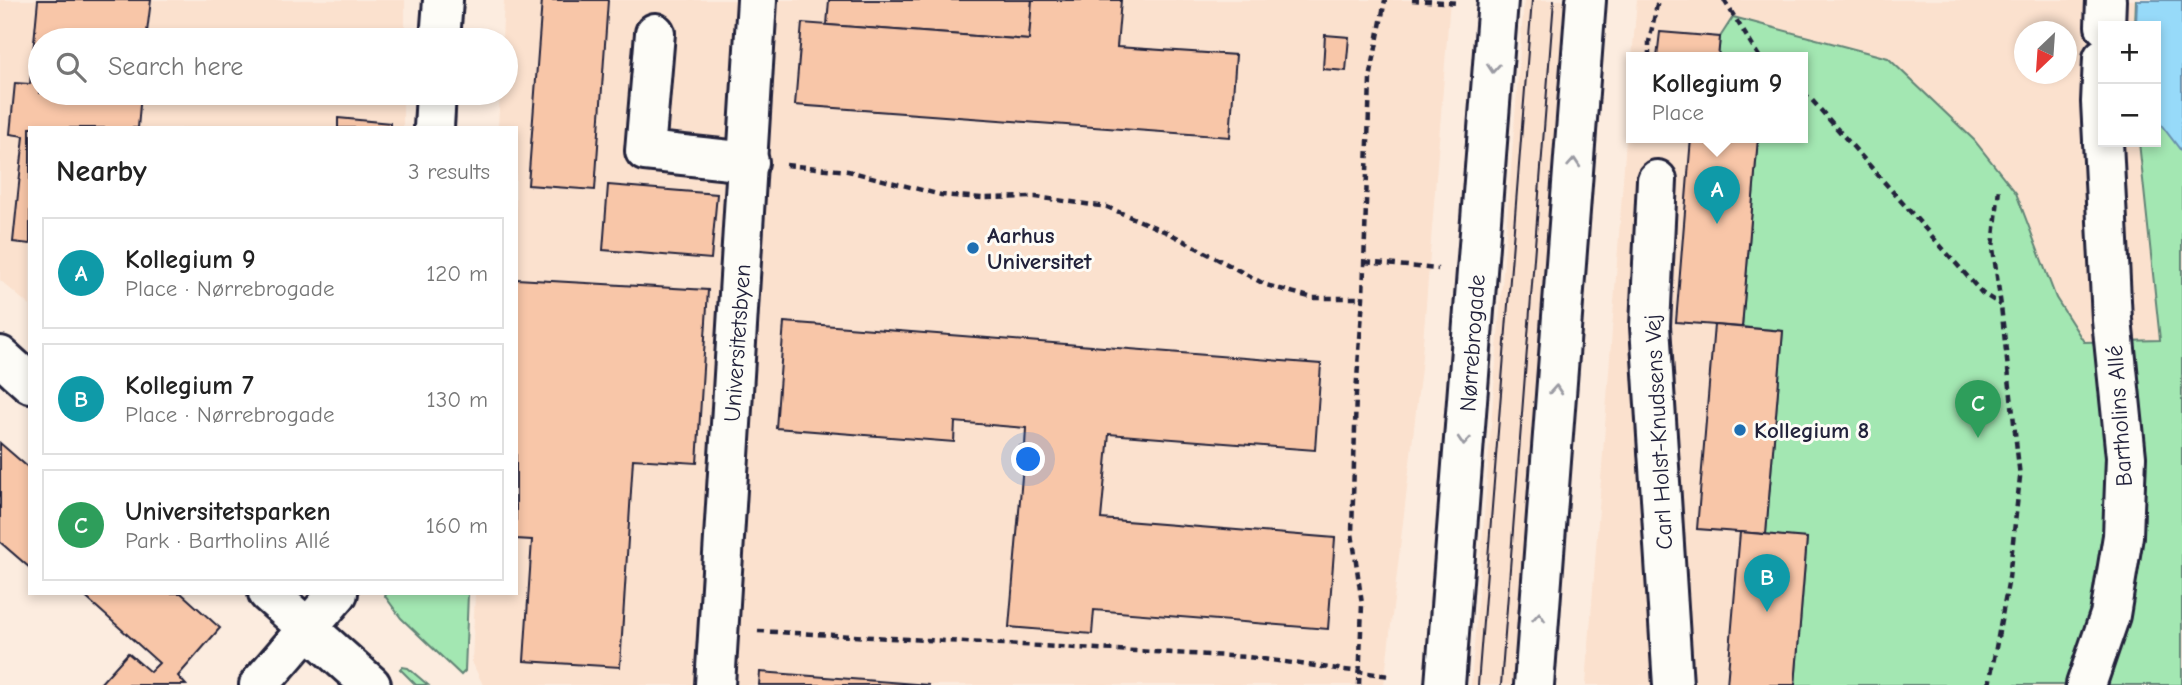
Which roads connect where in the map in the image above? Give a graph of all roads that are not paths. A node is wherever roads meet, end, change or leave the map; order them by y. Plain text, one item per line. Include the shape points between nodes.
1 (443, 0) edge
2 (757, 0) edge
3 (1498, 0) edge
4 (1586, 0) edge
5 (2106, 0) edge
6 (2105, 21) edge
7 (441, 28) edge
8 (655, 33) dead end
9 (435, 105) edge
10 (434, 126) edge
11 (2103, 147) edge
12 (749, 162) junction
13 (1657, 180) dead end
14 (0, 356) edge
15 (28, 381) edge
16 (270, 595) edge
17 (336, 595) edge
18 (309, 629) junction
19 (259, 685) edge
20 (371, 685) edge
21 (715, 685) edge
22 (1445, 685) edge
23 (1534, 685) edge
24 (1673, 685) edge
25 (2086, 685) edge

1 - 7 street
2 - 12 street, Universitetsbyen
3 -> 22 street, Nørrebrogade
23 -> 4 street
5 - 6 street
8 - 12 street via 645,151
9 - 10 street
11 - 25 street, Bartholins Allé via 2112,320 2126,457 2123,536 2110,615
12 - 21 street, Universitetsbyen
13 - 24 street, Carl Holst-Knudsens Vej via 1650,326
14 - 15 street
16 - 18 street
17 - 18 street
18 - 19 street
18 - 20 street

